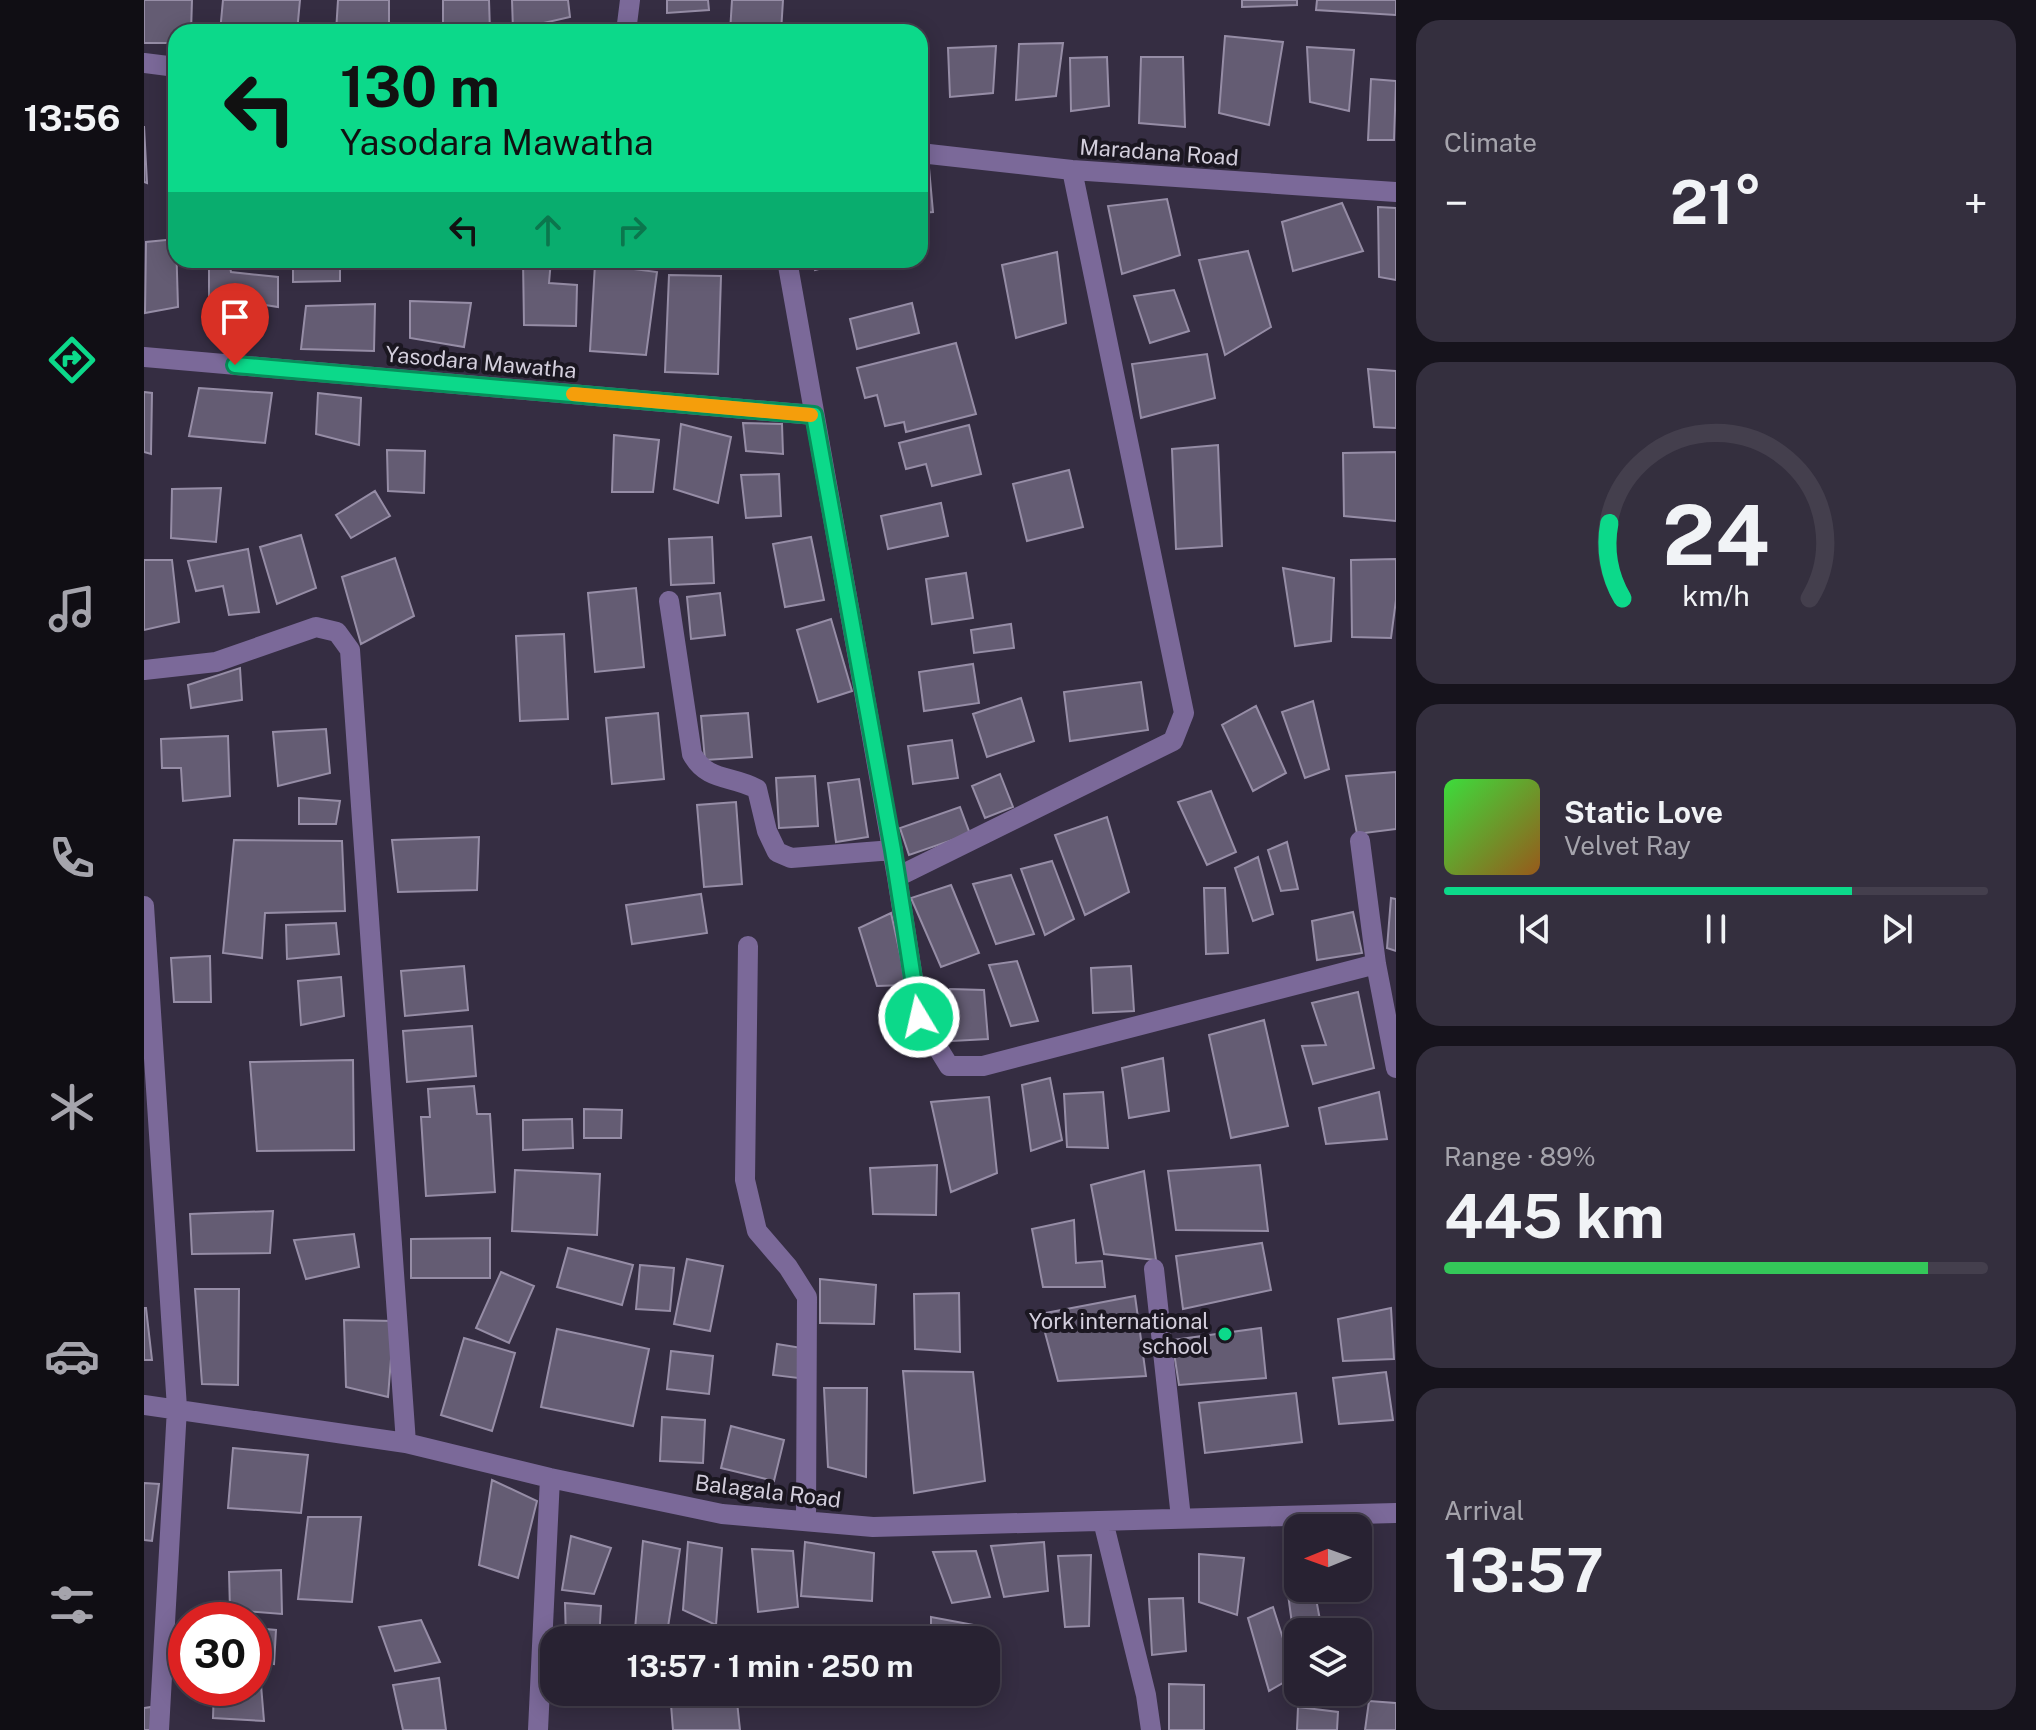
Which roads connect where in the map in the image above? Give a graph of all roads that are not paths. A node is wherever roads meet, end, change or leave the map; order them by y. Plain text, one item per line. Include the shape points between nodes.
1 (630, 0) edge
2 (627, 24) edge
3 (144, 63) edge
4 (168, 66) edge
5 (928, 154) edge
6 (1072, 170) junction
7 (1396, 192) edge
8 (788, 268) edge
9 (144, 357) edge
10 (814, 415) junction
11 (669, 601) dead end
12 (144, 670) edge
13 (1360, 841) dead end
14 (893, 850) junction
15 (897, 877) junction
16 (144, 906) edge
17 (748, 946) dead end
18 (1376, 964) junction
19 (1396, 1068) edge
20 (1154, 1269) dead end
21 (144, 1405) edge
22 (177, 1408) junction
23 (406, 1443) junction
24 (550, 1478) junction
25 (1396, 1513) edge
26 (1181, 1518) junction
27 (806, 1521) junction
28 (1103, 1521) junction
29 (159, 1730) edge
30 (538, 1730) edge
31 (1151, 1730) edge

1 - 2 street
3 - 4 street
5 - 6 street, Maradana Road
6 - 7 street, Maradana Road
6 - 15 street via 1184,713 1173,741
8 - 10 street
9 - 10 street, Yasodara Mawatha
10 - 14 street
11 - 14 street via 692,754 699,767 757,789 777,852 791,858
12 - 23 street via 216,662 316,627 337,632 350,650
13 - 18 street
14 - 15 street
15 - 18 street via 919,1017 949,1066 983,1066
16 - 22 street
17 - 27 street via 745,1180 757,1231 807,1297
18 - 19 street
20 - 26 street
21 - 22 street, Balagala Road
22 - 23 street, Balagala Road
22 - 29 street
23 - 24 street, Balagala Road
24 - 27 street, Balagala Road via 722,1514
24 - 30 street
25 - 26 street, Balagala Road
26 - 28 street, Balagala Road
27 - 28 street, Balagala Road via 873,1527
28 - 31 street

